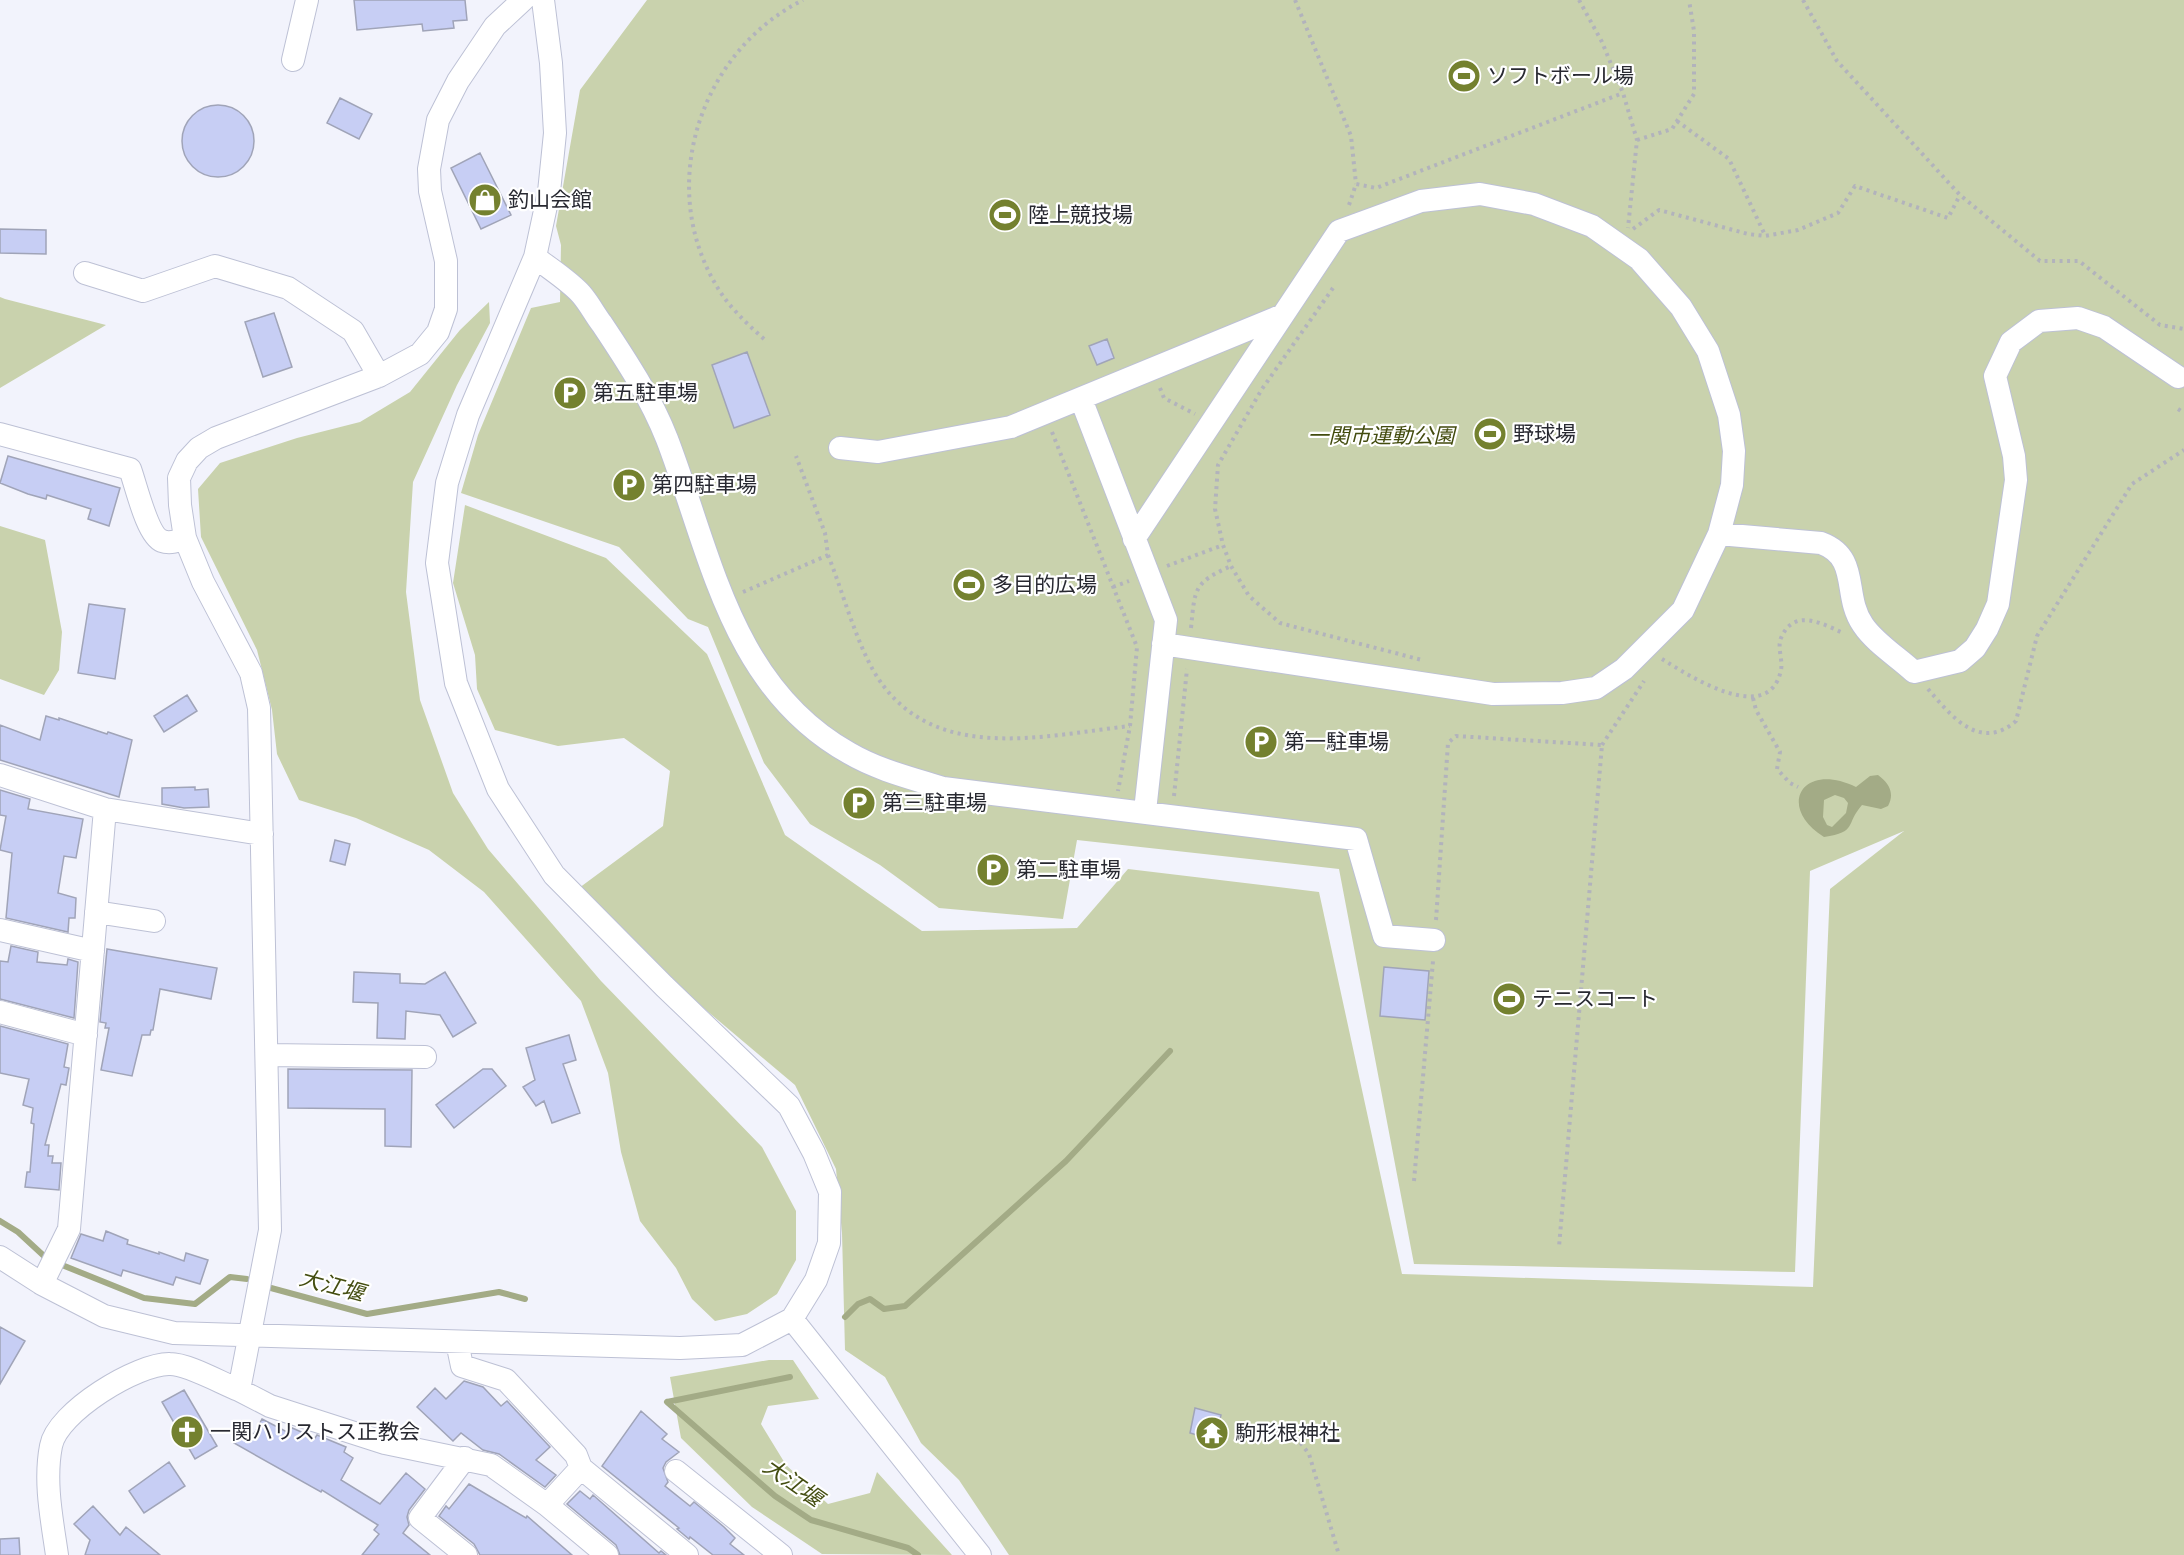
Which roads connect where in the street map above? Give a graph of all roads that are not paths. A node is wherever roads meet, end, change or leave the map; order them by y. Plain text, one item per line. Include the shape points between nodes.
1 (308, 0) edge
2 (523, 0) edge
3 (543, 0) edge
4 (293, 60) dead end
5 (535, 257) junction
6 (85, 273) dead end
7 (1283, 315) junction
8 (379, 376) junction
9 (2178, 376) dead end
10 (1081, 399) junction
11 (0, 434) edge
12 (840, 448) dead end
13 (1719, 534) junction
14 (185, 538) junction
15 (1134, 538) junction
16 (1163, 644) junction
17 (0, 775) edge
18 (105, 809) junction
19 (1145, 811) junction
20 (262, 834) junction
21 (96, 912) junction
22 (154, 921) dead end
23 (0, 930) edge
24 (1434, 940) road end
25 (93, 951) junction
26 (0, 1012) edge
27 (86, 1035) junction
28 (267, 1055) junction
29 (425, 1057) dead end
30 (3, 1265) edge
31 (42, 1284) junction
32 (792, 1319) junction
33 (250, 1336) junction
34 (457, 1342) junction
35 (238, 1390) junction
36 (465, 1458) junction
37 (581, 1468) junction
38 (676, 1471) dead end
39 (547, 1505) junction
40 (768, 1551) edge
41 (463, 1554) edge
42 (57, 1555) edge
43 (607, 1555) edge
44 (687, 1555) edge
45 (980, 1555) edge

1 - 4 street
2 - 8 street via 495,26 458,81 438,120 429,180 446,261 446,309 438,332 420,354
3 - 5 street via 555,133 549,192
5 - 19 street via 581,294 628,363 666,436 740,638 765,679 804,720 849,753 894,773 943,788
5 - 32 street via 468,415 447,483 437,563 456,683 498,789 554,875 789,1106 814,1153 830,1191 829,1243 816,1280
6 - 8 street via 143,291 215,266 288,288 353,331
7 - 10 street
7 - 13 street via 1339,231 1421,201 1480,194 1534,204 1592,226 1639,259 1681,307 1708,351 1729,415 1734,451 1732,485
7 - 15 street
8 - 14 street via 199,448 178,478
9 - 13 street via 2104,327 2078,318 2039,321 2011,342 1995,376 2016,480 1998,604 1981,639 1960,661 1914,672 1870,633 1856,612 1845,561 1837,549 1821,543
10 - 12 street via 1011,427 879,452
10 - 15 street
11 - 14 street via 130,470 152,532 161,541
13 - 16 street via 1683,610 1624,669 1596,688 1562,693 1493,694
14 - 20 street via 203,582 251,673 259,708
15 - 16 street via 1166,620
16 - 19 street
17 - 18 street
18 - 20 street
18 - 21 street
19 - 24 street via 1356,839 1384,936
20 - 28 street
21 - 22 street
21 - 25 street
23 - 25 street
25 - 27 street
26 - 27 street
27 - 31 street via 69,1229
28 - 29 street
28 - 33 street via 270,1230
30 - 31 street
31 - 33 street via 104,1316 174,1333
32 - 34 street via 742,1345 680,1348
32 - 45 street
33 - 34 street
33 - 35 street
34 - 37 street via 462,1366 506,1380 576,1455
35 - 36 street via 270,1406 385,1443
35 - 42 street via 172,1364 147,1368 84,1402 66,1419 51,1444 49,1501
36 - 39 street via 491,1465
36 - 41 street via 420,1518
37 - 39 street
37 - 44 street
38 - 40 street
39 - 43 street

